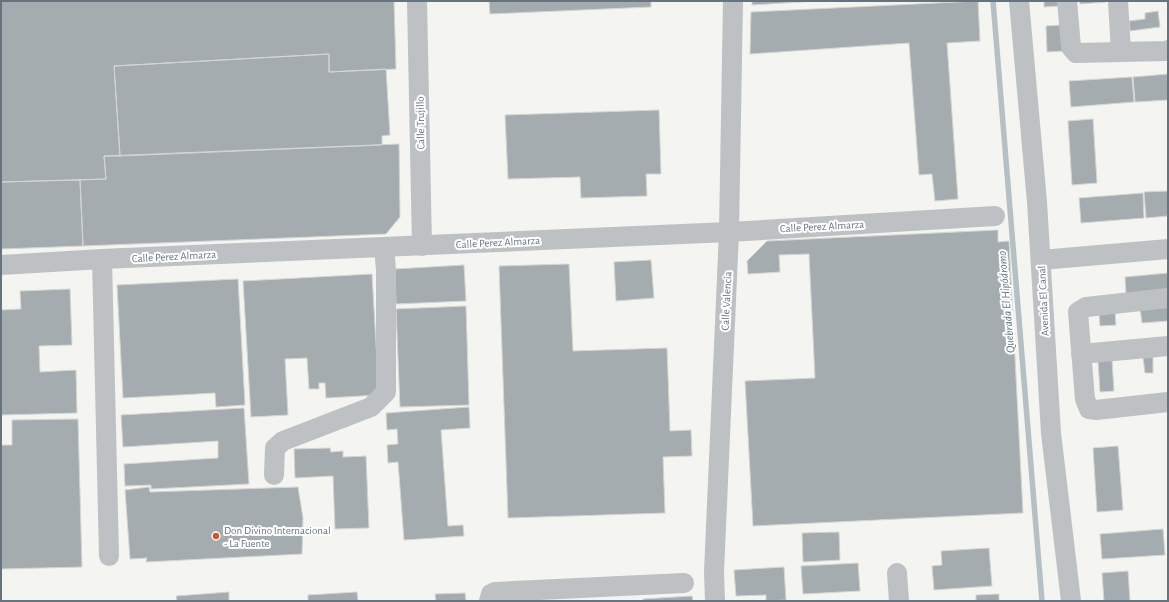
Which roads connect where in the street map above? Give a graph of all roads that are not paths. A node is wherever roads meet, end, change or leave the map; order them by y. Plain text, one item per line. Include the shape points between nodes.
1 (418, 1) edge
2 (733, 1) edge
3 (1019, 1) edge
4 (1068, 1) edge
5 (1118, 1) edge
6 (1168, 50) edge
7 (1121, 52) junction
8 (995, 216) dead end
9 (729, 232) junction
10 (422, 246) junction
11 (384, 247) junction
12 (1168, 249) edge
13 (102, 259) junction
14 (1041, 260) junction
15 (1, 265) edge
16 (1168, 298) edge
17 (1168, 346) edge
18 (1081, 354) junction
19 (1168, 402) edge
20 (274, 475) dead end
21 (109, 556) dead end
22 (897, 573) dead end
23 (684, 582) dead end
24 (490, 601) edge
25 (715, 601) edge
26 (899, 601) edge
27 (1072, 601) edge

1 - 10 street, Calle Trujillo
2 - 9 street, Calle Valencia
3 - 14 street, Avenida El Canal
4 - 7 street via 1071,47 1076,53
5 - 7 street
6 - 7 street
8 - 9 street, Calle Perez Almarza
9 - 10 street, Calle Perez Almarza
9 - 25 street, Calle Valencia
10 - 11 street, Calle Perez Almarza
11 - 13 street, Calle Perez Almarza
11 - 20 street via 386,392 371,407 283,441 275,448
12 - 14 street
13 - 15 street, Calle Perez Almarza
13 - 21 street
14 - 27 street, Avenida El Canal via 1051,433
16 - 18 street via 1086,306 1078,312
17 - 18 street
18 - 19 street via 1085,399 1089,409
22 - 26 street
23 - 24 street via 495,592 491,594

